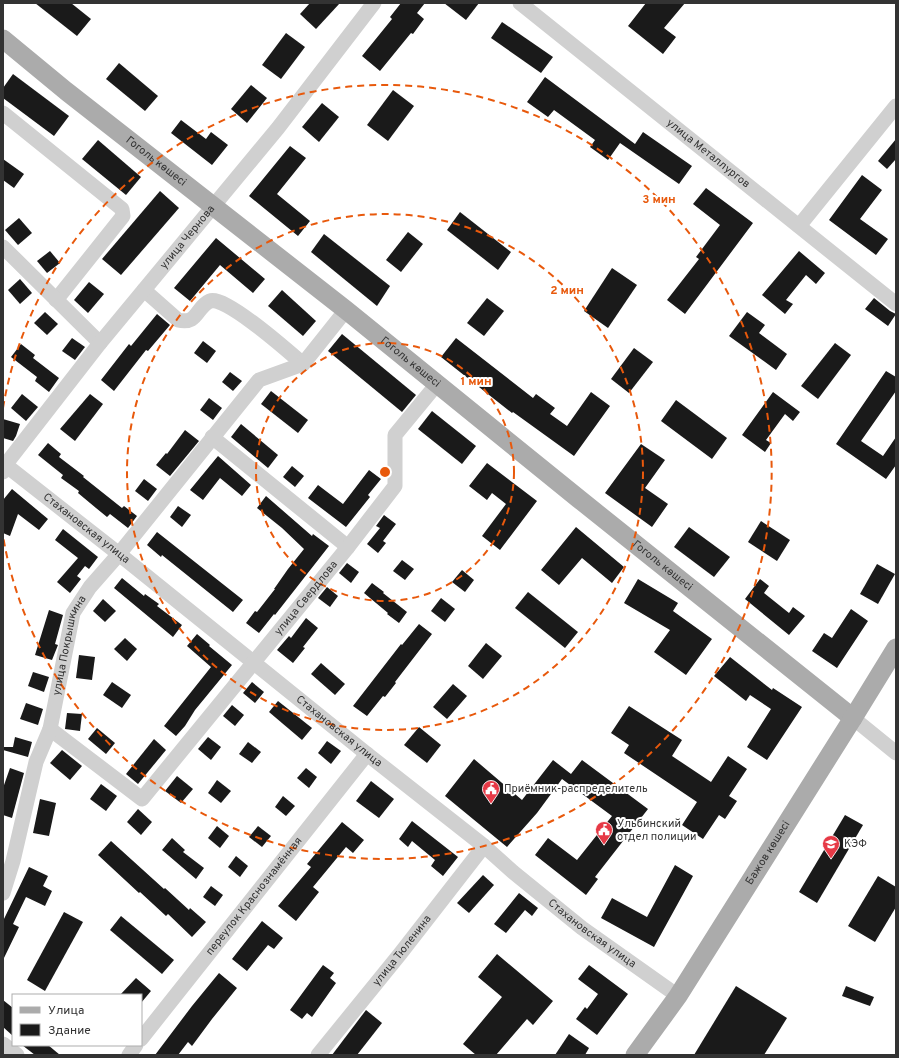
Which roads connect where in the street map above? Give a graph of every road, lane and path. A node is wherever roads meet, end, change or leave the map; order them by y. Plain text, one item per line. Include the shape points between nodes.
1 (374, 3) edge
2 (520, 3) edge
3 (5, 44) edge
4 (896, 106) edge
5 (3, 113) edge
6 (214, 206) junction
7 (799, 226) junction
8 (3, 247) edge
9 (144, 290) junction
10 (56, 300) junction
11 (896, 304) edge
12 (346, 310) junction
13 (100, 343) junction
14 (303, 364) junction
15 (437, 384) junction
16 (212, 438) junction
17 (4, 466) edge
18 (348, 547) junction
19 (119, 554) junction
20 (896, 648) edge
21 (254, 662) junction
22 (853, 718) junction
23 (50, 729) junction
24 (896, 753) edge
25 (367, 754) junction
26 (484, 846) junction
27 (3, 893) edge
28 (678, 996) junction
29 (142, 1038) edge
30 (3, 1044) edge
31 (135, 1046) edge
32 (17, 1055) edge
33 (129, 1055) edge
34 (318, 1055) edge
35 (635, 1055) edge

1 - 6 street, улица Чернова
2 - 7 street, улица Металлургов
3 - 6 main road, Гоголь көшесі
4 - 7 street
5 - 10 street via 122,209 123,216
6 - 9 street, улица Чернова
6 - 12 main road, Гоголь көшесі
7 - 11 street, улица Металлургов
8 - 10 street
9 - 13 street, улица Чернова
9 - 14 street via 178,320 185,322 193,318 211,300 221,302 260,328
10 - 13 street
12 - 14 street
12 - 15 main road, Гоголь көшесі
13 - 17 street, улица Чернова
14 - 16 street, улица Покрышкина via 259,380
15 - 18 street, улица Свердлова via 395,434 394,486
15 - 22 main road, Гоголь көшесі
16 - 18 street
16 - 19 street, улица Покрышкина
17 - 19 street, Стахановская улица
18 - 21 street, улица Свердлова
19 - 21 street, Стахановская улица
19 - 23 street, улица Покрышкина via 90,587 73,613
20 - 22 main road, Бажов көшесі
21 - 23 street, улица Свердлова via 142,799
21 - 25 street, Стахановская улица
22 - 24 street
22 - 28 main road, Бажов көшесі
23 - 27 street, улица Покрышкина via 36,762
25 - 26 street, Стахановская улица
25 - 29 street, переулок Краснознамённая
26 - 28 street, Стахановская улица via 582,928
26 - 34 street, улица Тюленина
28 - 35 main road, Бажов көшесі
30 - 32 street
31 - 33 street

